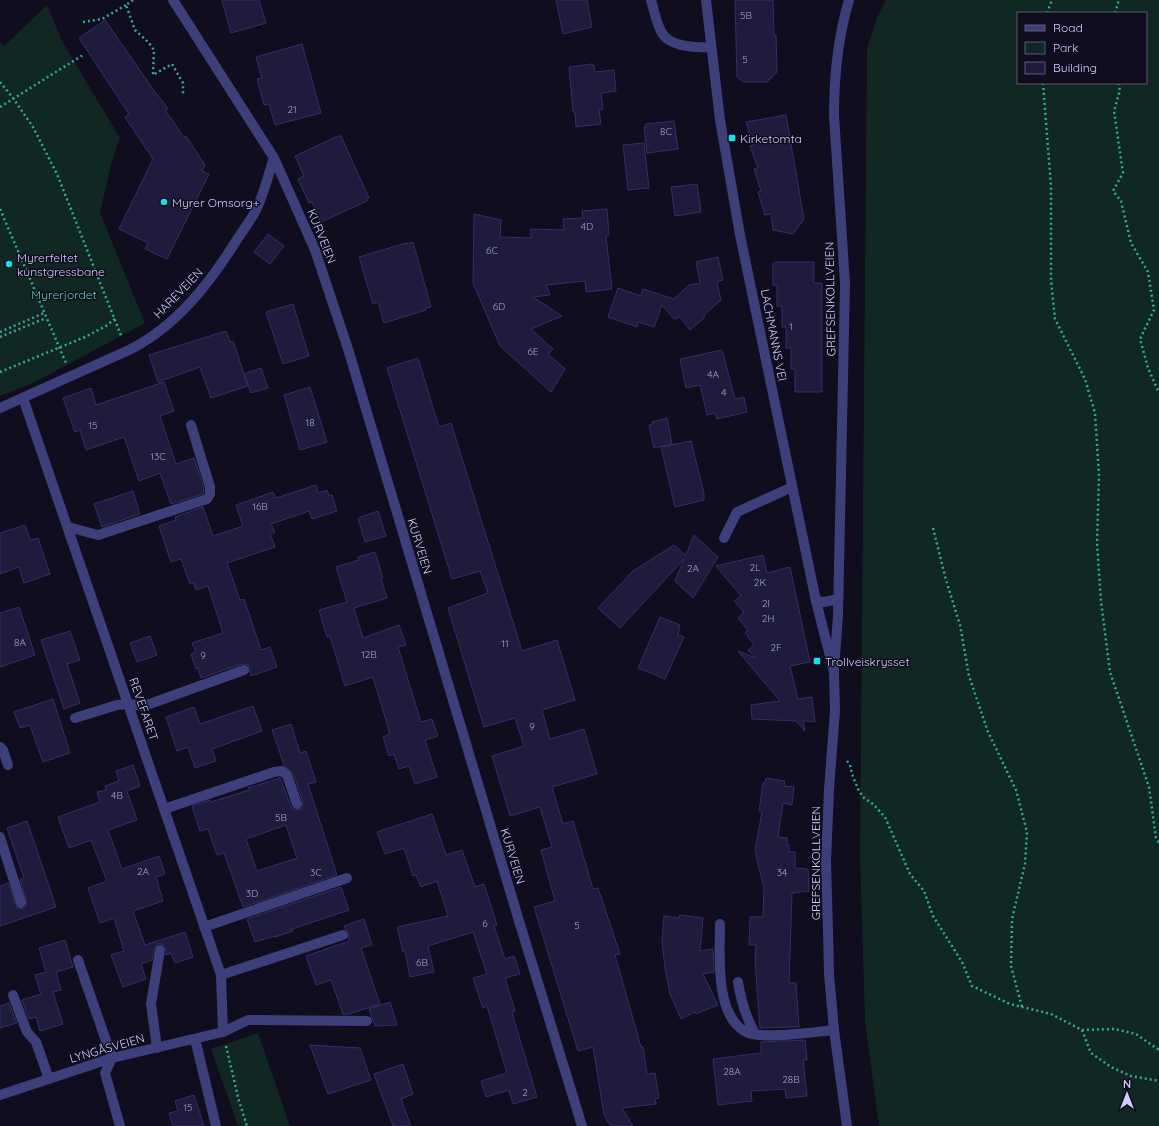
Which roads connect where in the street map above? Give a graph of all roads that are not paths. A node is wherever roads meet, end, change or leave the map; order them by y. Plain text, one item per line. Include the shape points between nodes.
1 (173, 0) edge
2 (651, 0) edge
3 (706, 0) edge
4 (849, 0) edge
5 (711, 47) junction
6 (274, 158) junction
7 (23, 398) junction
8 (0, 408) edge
9 (190, 425) dead end
10 (792, 487) junction
11 (68, 528) junction
12 (724, 538) dead end
13 (838, 599) junction
14 (816, 601) junction
15 (244, 670) dead end
16 (834, 672) junction
17 (128, 704) junction
18 (75, 718) dead end
19 (0, 747) edge
20 (8, 765) dead end
21 (297, 804) dead end
22 (164, 809) junction
23 (0, 837) edge
24 (347, 878) dead end
25 (21, 903) dead end
26 (720, 924) dead end
27 (204, 927) junction
28 (342, 934) dead end
29 (160, 950) dead end
30 (78, 960) dead end
31 (221, 975) junction
32 (738, 982) dead end
33 (13, 995) dead end
34 (367, 1021) dead end
35 (834, 1030) junction
36 (223, 1032) junction
37 (755, 1034) junction
38 (195, 1039) junction
39 (157, 1048) junction
40 (112, 1058) junction
41 (49, 1079) junction
42 (0, 1095) edge
43 (120, 1126) edge
44 (216, 1126) edge
45 (582, 1126) edge
46 (847, 1126) edge

1 - 6 street, KURVEIEN
2 - 5 street via 662,33 669,40 693,47
3 - 5 street, LACHMANNS VEI
4 - 13 street, GREFSENKOLLVEIEN via 840,38 834,89 845,284
5 - 10 street, LACHMANNS VEI via 720,120 740,234
6 - 7 street, HAREVEIEN via 256,210 222,265 174,319 145,342
6 - 45 street, KURVEIEN via 315,250 348,349
7 - 8 street, HAREVEIEN
7 - 11 street, REVEFARET
9 - 11 street via 210,487 207,498 98,535
10 - 12 street via 737,512
10 - 14 street, LACHMANNS VEI
11 - 17 street, REVEFARET
13 - 14 street
13 - 16 street, GREFSENKOLLVEIEN
14 - 16 street, LACHMANNS VEI
15 - 17 street via 144,706
16 - 35 street, GREFSENKOLLVEIEN via 835,711 826,862 829,974
17 - 18 street
17 - 22 street, REVEFARET
19 - 20 street
21 - 22 street via 287,775 282,771
22 - 27 street, REVEFARET
23 - 25 street
24 - 27 street
26 - 37 street via 720,980 726,1008 746,1032
27 - 31 street, REVEFARET
28 - 31 street
29 - 39 street via 151,1004
30 - 40 street
31 - 36 street, REVEFARET
32 - 37 street via 742,1003
33 - 41 street via 27,1032 36,1042
34 - 36 street, LYNGÅSVEIEN via 248,1020
35 - 37 street via 783,1035
35 - 46 street, GREFSENKOLLVEIEN
36 - 38 street, LYNGÅSVEIEN
38 - 39 street, LYNGÅSVEIEN
38 - 44 street
39 - 40 street, LYNGÅSVEIEN
40 - 41 street, LYNGÅSVEIEN
40 - 43 street via 105,1073
41 - 42 street, LYNGÅSVEIEN

